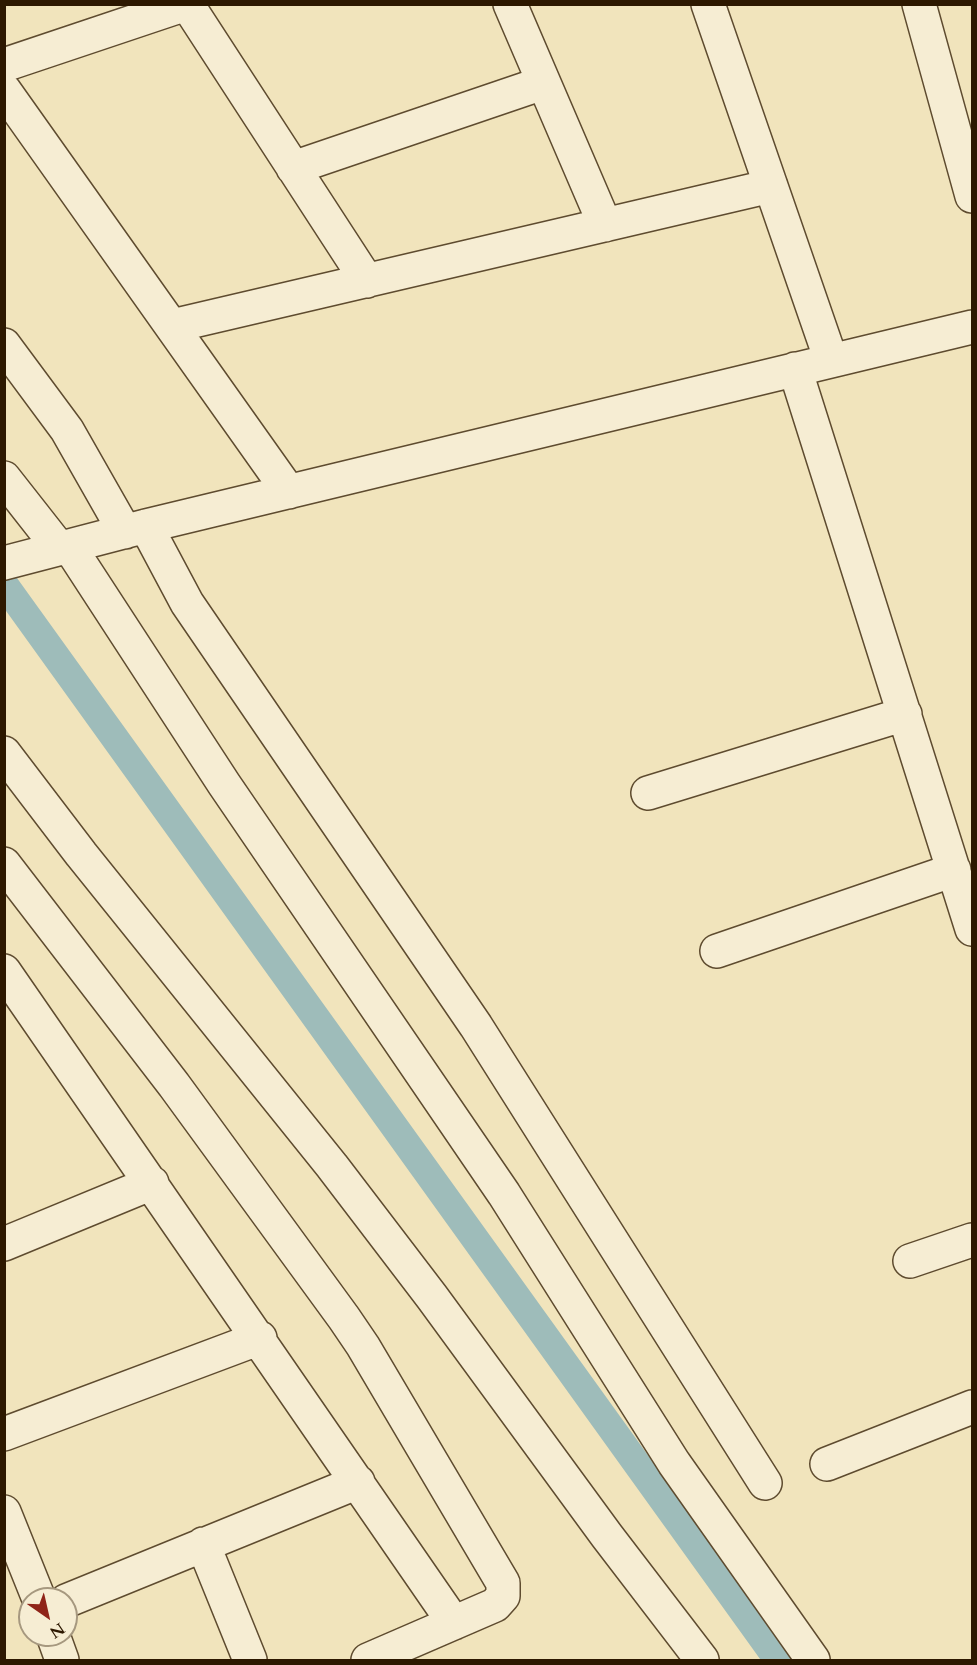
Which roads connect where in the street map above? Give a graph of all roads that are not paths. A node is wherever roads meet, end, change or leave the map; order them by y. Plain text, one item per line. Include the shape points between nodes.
1 (187, 4) edge
2 (510, 4) edge
3 (708, 4) edge
4 (918, 4) edge
5 (4, 65) edge
6 (543, 83) junction
7 (4, 90) edge
8 (293, 168) junction
9 (771, 186) junction
10 (972, 196) edge
11 (605, 225) junction
12 (367, 281) junction
13 (172, 326) junction
14 (972, 329) edge
15 (4, 345) edge
16 (831, 360) junction
17 (795, 369) junction
18 (4, 478) edge
19 (289, 492) junction
20 (136, 529) junction
21 (41, 553) edge
22 (905, 714) junction
23 (4, 753) edge
24 (648, 793) dead end
25 (4, 864) edge
26 (954, 870) junction
27 (972, 929) edge
28 (717, 951) dead end
29 (4, 971) edge
30 (152, 1183) junction
31 (972, 1240) edge
32 (4, 1244) edge
33 (910, 1261) dead end
34 (260, 1338) junction
35 (972, 1407) edge
36 (4, 1434) edge
37 (827, 1464) dead end
38 (358, 1482) junction
39 (765, 1483) dead end
40 (4, 1512) edge
41 (203, 1544) junction
42 (34, 1587) edge
43 (78, 1595) edge
44 (454, 1623) junction
45 (250, 1660) edge
46 (368, 1660) edge
47 (702, 1660) edge
48 (813, 1660) edge

1 - 5 street
1 - 8 street
2 - 6 street
3 - 9 street
4 - 10 street
6 - 8 street
6 - 11 street
7 - 13 street
8 - 12 street
9 - 11 street
9 - 16 street
11 - 12 street
12 - 13 street
13 - 19 street
14 - 16 street
15 - 20 street
16 - 17 street
17 - 19 street
17 - 22 street
18 - 21 street
19 - 20 street
20 - 21 street
20 - 39 street via 482,1036
21 - 48 street via 224,784 504,1194 674,1463
22 - 24 street
22 - 26 street
23 - 47 street via 339,1175
25 - 44 street via 174,1085 363,1346 503,1583 503,1596 495,1605
26 - 27 street
26 - 28 street
29 - 30 street
30 - 32 street
30 - 34 street
31 - 33 street
34 - 36 street
34 - 38 street
35 - 37 street
38 - 41 street
38 - 44 street
40 - 42 street
41 - 43 street
41 - 45 street
44 - 46 street

